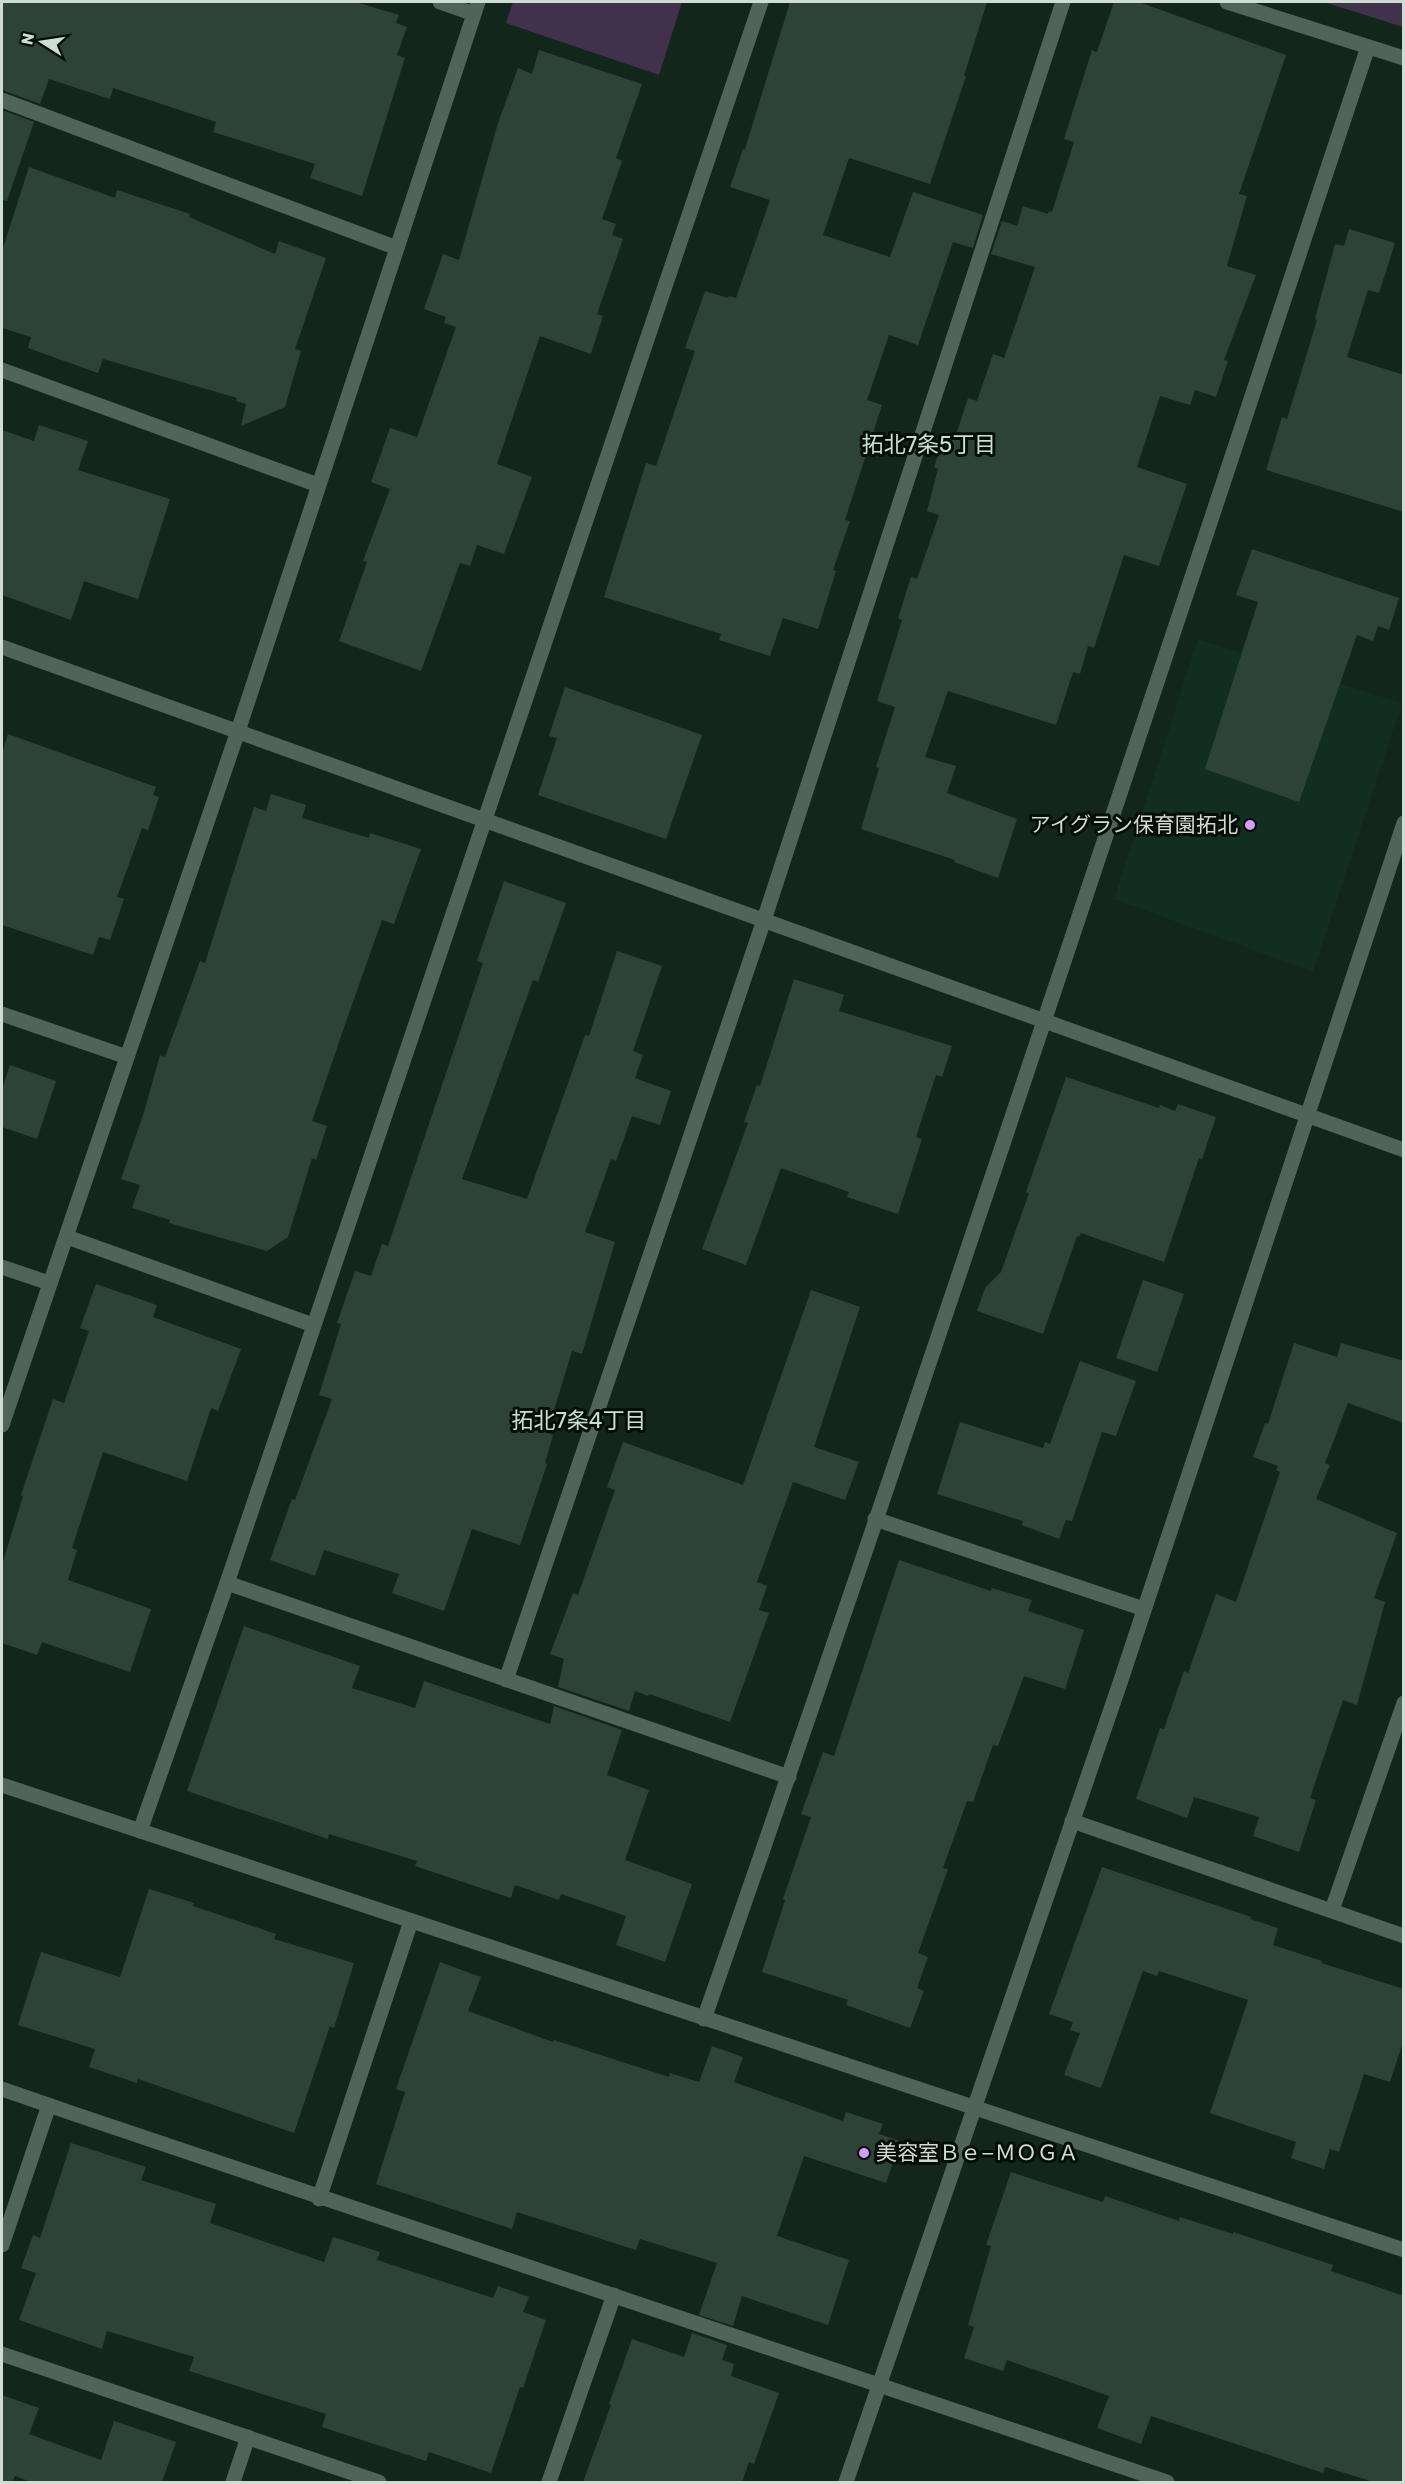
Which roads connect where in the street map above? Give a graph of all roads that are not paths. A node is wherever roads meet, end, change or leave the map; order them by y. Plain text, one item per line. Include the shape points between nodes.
1 (440, 2) edge
2 (761, 2) edge
3 (1063, 2) edge
4 (1227, 2) edge
5 (476, 8) edge
6 (1368, 47) junction
7 (1404, 58) edge
8 (2, 100) edge
9 (397, 248) junction
10 (2, 370) edge
11 (318, 486) junction
12 (2, 647) edge
13 (238, 731) junction
14 (484, 819) junction
15 (1404, 823) edge
16 (764, 920) junction
17 (2, 1014) edge
18 (1044, 1020) junction
19 (127, 1057) junction
20 (1307, 1114) junction
21 (1404, 1150) edge
22 (67, 1237) junction
23 (2, 1267) edge
24 (50, 1283) junction
25 (313, 1325) junction
26 (2, 1425) edge
27 (875, 1520) junction
28 (227, 1583) junction
29 (1144, 1609) junction
30 (506, 1680) junction
31 (1404, 1703) edge
32 (789, 1777) junction
33 (2, 1785) edge
34 (1072, 1821) junction
35 (140, 1831) junction
36 (1332, 1910) junction
37 (411, 1921) junction
38 (1404, 1936) edge
39 (704, 2019) junction
40 (2, 2089) edge
41 (49, 2105) junction
42 (974, 2108) junction
43 (319, 2199) junction
44 (2, 2245) edge
45 (1404, 2250) edge
46 (614, 2295) junction
47 (2, 2354) edge
48 (879, 2385) junction
49 (248, 2437) junction
50 (1140, 2478) edge
51 (233, 2482) edge
52 (379, 2482) edge
53 (549, 2482) edge
54 (846, 2482) edge
55 (1167, 2482) edge

1 - 5 street
2 - 14 street
3 - 16 street
4 - 6 street
5 - 9 street
6 - 7 street
6 - 18 street
8 - 9 street
9 - 11 street
10 - 11 street
11 - 13 street
12 - 13 street
13 - 14 street
13 - 19 street
14 - 16 street
14 - 25 street
15 - 20 street
16 - 18 street
16 - 30 street
17 - 19 street
18 - 20 street
18 - 27 street
19 - 22 street
20 - 21 street
20 - 29 street
22 - 24 street
22 - 25 street
23 - 24 street
24 - 26 street
25 - 28 street
27 - 29 street
27 - 32 street
28 - 30 street
28 - 35 street
29 - 34 street
30 - 32 street
31 - 36 street
32 - 39 street
33 - 35 street
34 - 36 street
34 - 42 street
35 - 37 street
36 - 38 street
37 - 39 street
37 - 43 street
39 - 42 street
40 - 41 street
41 - 43 street
41 - 44 street
42 - 45 street
42 - 48 street
43 - 46 street
46 - 48 street
46 - 53 street
47 - 49 street
48 - 50 street
48 - 54 street
49 - 51 street
49 - 52 street
50 - 55 street

